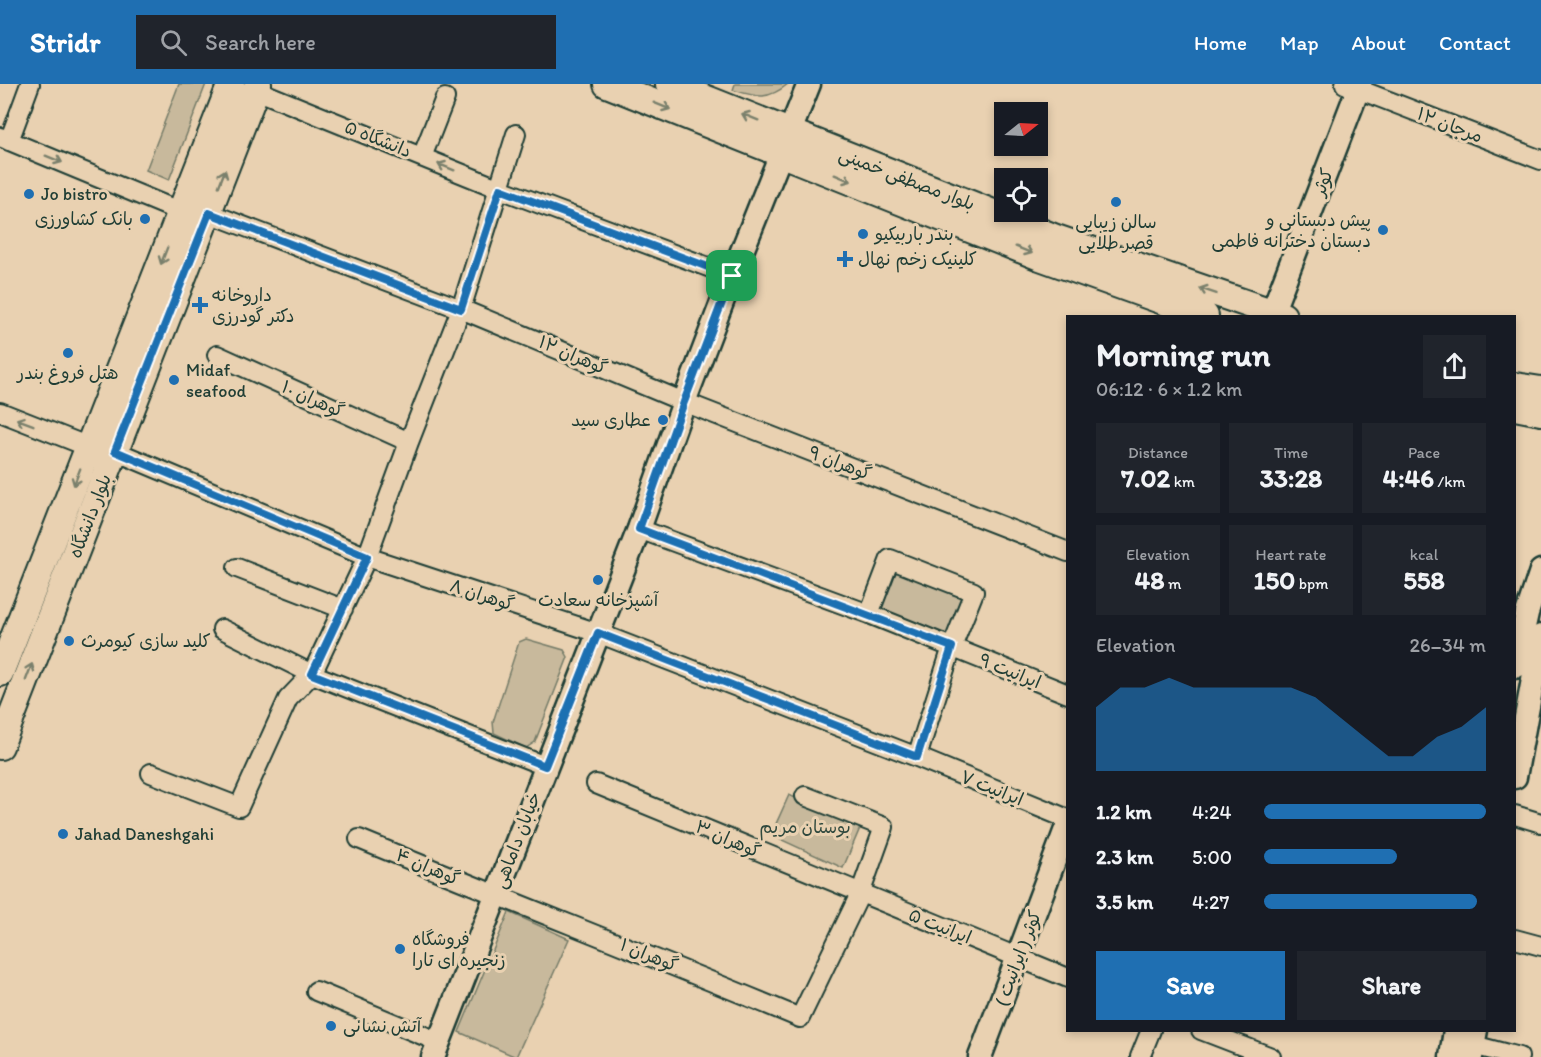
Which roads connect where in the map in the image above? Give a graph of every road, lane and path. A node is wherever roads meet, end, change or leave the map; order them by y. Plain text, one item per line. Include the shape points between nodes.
1 (30, 84) edge
2 (231, 84) edge
3 (607, 84) edge
4 (669, 84) edge
5 (809, 84) edge
6 (1355, 86) edge
7 (257, 87) edge
8 (445, 98) dead end
9 (516, 134) dead end
10 (4, 139) edge
11 (785, 143) junction
12 (423, 157) junction
13 (1541, 160) edge
14 (500, 189) junction
15 (181, 212) junction
16 (209, 213) junction
17 (732, 276) junction
18 (461, 309) junction
19 (1202, 315) edge
20 (1277, 315) edge
21 (217, 355) dead end
22 (1516, 386) edge
23 (1541, 390) edge
24 (684, 402) junction
25 (1516, 408) edge
26 (1516, 409) edge
27 (0, 412) edge
28 (1541, 412) edge
29 (1541, 426) edge
30 (409, 442) junction
31 (89, 447) junction
32 (115, 451) junction
33 (639, 529) junction
34 (1066, 551) edge
35 (367, 557) junction
36 (237, 568) dead end
37 (1540, 575) edge
38 (343, 609) junction
39 (869, 614) junction
40 (222, 629) dead end
41 (598, 633) junction
42 (1541, 636) edge
43 (952, 647) junction
44 (1516, 662) edge
45 (0, 673) edge
46 (312, 674) junction
47 (1066, 693) edge
48 (1535, 701) edge
49 (0, 746) edge
50 (917, 757) junction
51 (545, 766) junction
52 (151, 772) dead end
53 (1516, 773) edge
54 (596, 784) dead end
55 (805, 796) dead end
56 (1516, 815) edge
57 (1066, 818) edge
58 (1541, 823) edge
59 (1066, 829) edge
60 (359, 838) dead end
61 (860, 894) junction
62 (496, 896) junction
63 (1516, 939) edge
64 (1541, 946) edge
65 (1019, 958) junction
66 (1066, 977) edge
67 (316, 991) dead end
68 (1150, 1032) edge
69 (1206, 1032) edge
70 (1455, 1032) edge
71 (1473, 1044) edge
72 (436, 1049) edge
73 (980, 1057) edge
74 (1140, 1057) edge
75 (1271, 1057) edge
76 (1451, 1057) edge
77 (1519, 1057) edge

1 - 10 street
2 - 15 main road, بلوار دانشگاه
3 -> 11 main road, بلوار مصطفی خمینی
11 -> 4 main road, بلوار مصطفی خمینی
5 - 11 street, خیابان داماهی
6 - 13 street, مرجان ۱۲
6 - 20 street, کوثر
7 - 12 street, دانشگاه ۵
16 -> 7 main road, بلوار دانشگاه
8 - 12 street
9 - 14 street
10 -> 15 street
11 - 17 street, خیابان داماهی
11 -> 19 main road, بلوار مصطفی خمینی via 1040,257
20 -> 11 main road, بلوار مصطفی خمینی
14 -> 12 street, دانشگاه ۵
14 - 17 street, دانشگاه ۵
14 - 18 street
15 -> 31 main road, بلوار دانشگاه
16 - 18 street, گوهران ۱۲
16 - 32 main road, بلوار دانشگاه
17 - 24 street, خیابان داماهی
18 - 24 street, گوهران ۱۲
18 - 30 street
21 - 30 street, گوهران ۱۰
22 - 23 main road
24 - 33 street, خیابان داماهی
24 - 34 street, گوهران ۹
25 - 28 main road
26 - 29 street
31 -> 27 street
30 - 35 street
31 -> 45 main road, بلوار دانشگاه
32 - 35 street, گوهران ۸
49 -> 32 main road, بلوار دانشگاه
33 - 39 street, ایرانیت ۹
33 - 41 street, خیابان داماهی
35 - 38 street
35 - 41 street, گوهران ۸
36 - 38 street
37 - 44 street
38 - 46 street
39 - 43 street, ایرانیت ۹
39 - 43 street via 890,559 932,575 974,592
40 - 46 street
41 - 50 street, گوهران ۸
41 - 51 street, خیابان داماهی
42 - 48 street
43 - 47 street, ایرانیت ۹
43 - 50 street
46 - 51 street
46 - 52 street via 288,699 239,807
48 - 53 street
50 - 57 street, ایرانیت ۷
51 - 62 street, خیابان داماهی
54 - 61 street, گوهران ۳
55 - 61 street via 884,827
56 - 58 street
59 - 65 street, کوثر ( ایرانیت )
60 - 62 street, گوهران ۴
61 - 62 street, گوهران ۱ via 800,1018
61 - 65 street, ایرانیت ۵
62 - 72 street, خیابان داماهی
63 - 64 street
65 - 66 street, ایرانیت ۵
65 - 73 street, کوثر ( ایرانیت )
67 - 72 street
68 - 74 street
69 - 75 street
70 - 76 street
71 - 77 street

